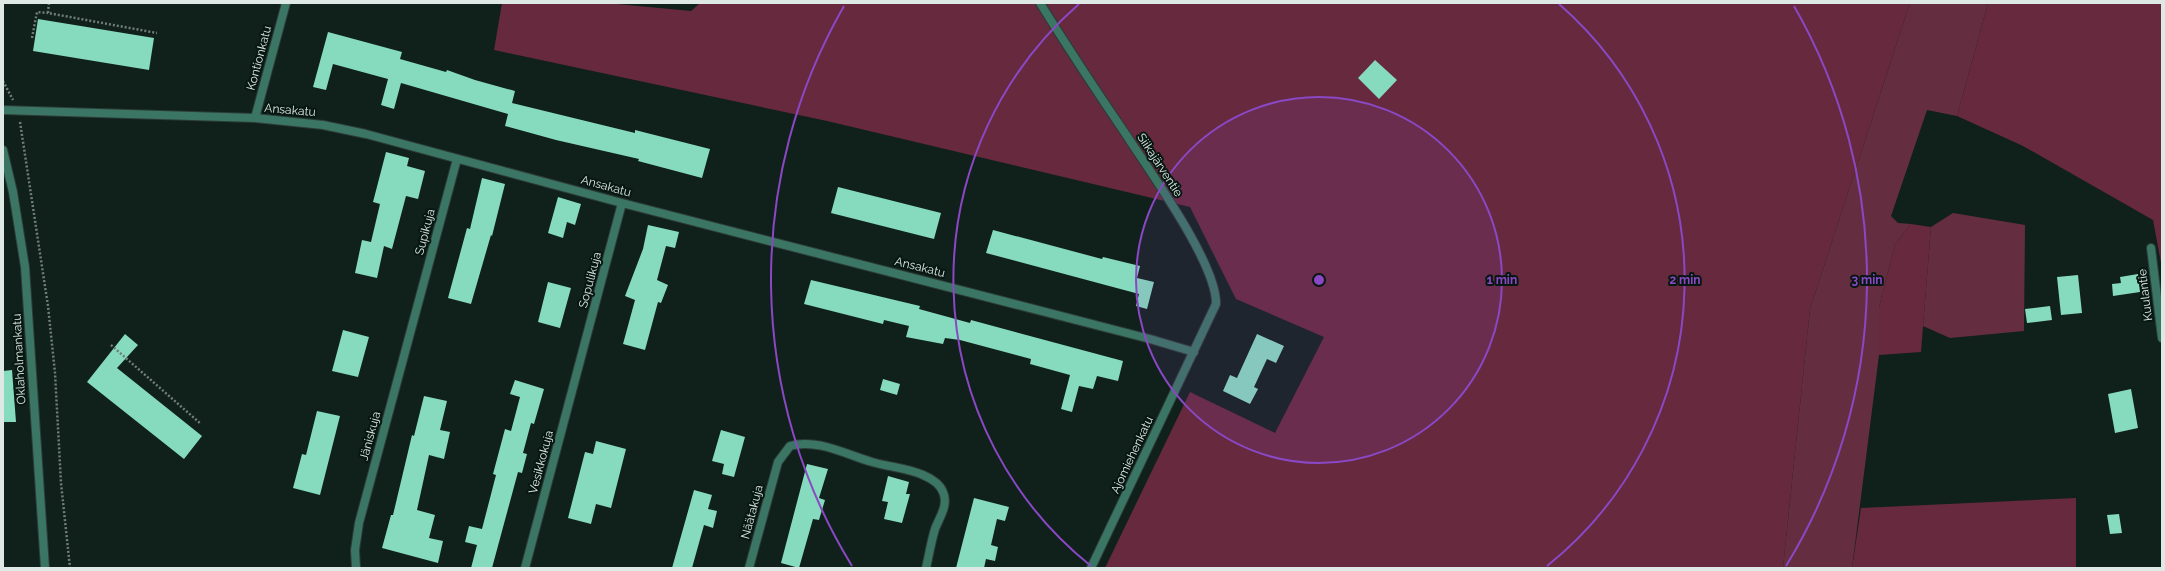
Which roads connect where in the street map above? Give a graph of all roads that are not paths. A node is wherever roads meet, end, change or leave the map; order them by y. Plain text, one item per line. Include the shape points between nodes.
1 (286, 3) edge
2 (1040, 3) edge
3 (3, 110) edge
4 (255, 118) junction
5 (3, 150) edge
6 (457, 159) junction
7 (622, 203) junction
8 (2151, 248) dead end
9 (416, 311) joint
10 (2162, 338) edge
11 (1194, 352) junction
12 (580, 363) joint
13 (45, 568) edge
14 (356, 568) edge
15 (525, 568) edge
16 (750, 568) edge
17 (926, 568) edge
18 (1091, 568) edge

1 - 4 street, Kontionkatu
2 - 11 street, Siikajärventie via 1194,243 1215,292 1216,304
3 - 4 street, Ansakatu
4 - 6 street, Ansakatu via 323,125
5 - 13 street, Oklaholmankatu via 13,192 25,267
6 - 7 street, Ansakatu
6 - 9 street, Supikuja
7 - 11 street, Ansakatu
7 - 12 street, Sopulikuja
8 - 10 street, Kuulantie
9 - 14 street, Jäniskuja via 359,523 355,550
11 - 18 street, Ajomiehenkatu
12 - 15 street, Vesikkokuja
16 - 17 street, Näätakuja via 778,462 790,446 812,444 923,475 940,487 945,496 945,504

